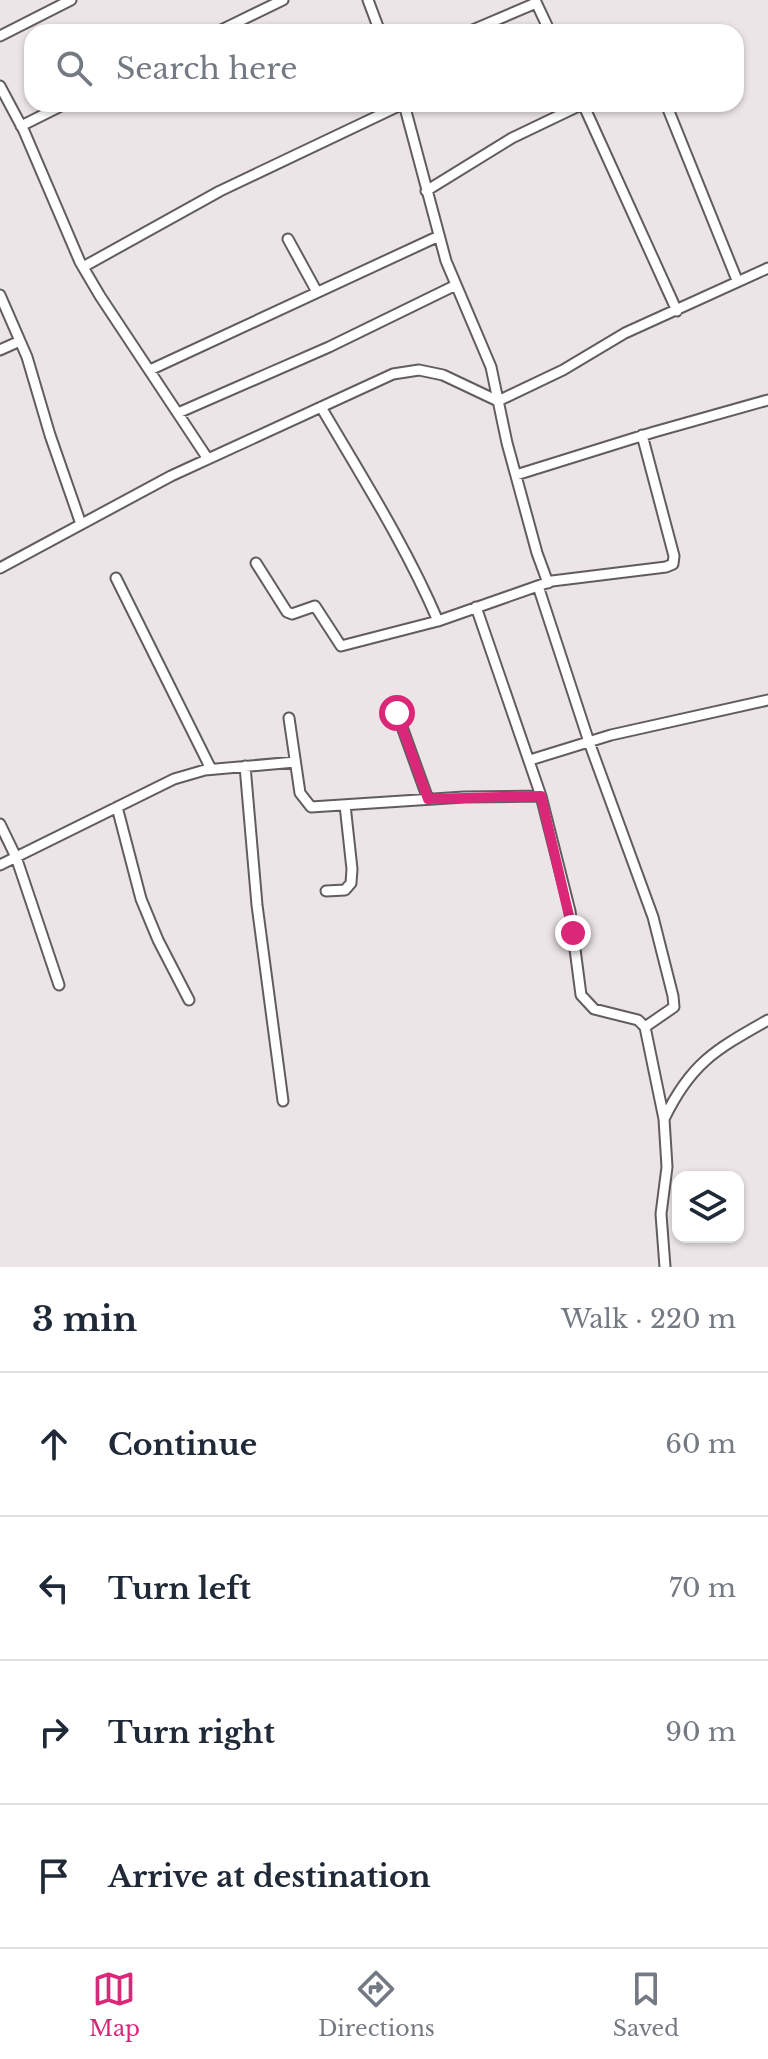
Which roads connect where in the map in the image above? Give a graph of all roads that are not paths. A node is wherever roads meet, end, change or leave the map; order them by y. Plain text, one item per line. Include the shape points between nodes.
1 (71, 0) edge
2 (283, 0) edge
3 (368, 0) edge
4 (536, 2) edge
5 (234, 24) edge
6 (377, 24) edge
7 (486, 24) edge
8 (546, 24) edge
9 (0, 36) edge
10 (0, 86) edge
11 (49, 112) edge
12 (386, 112) edge
13 (405, 112) edge
14 (566, 112) edge
15 (587, 112) edge
16 (669, 112) edge
17 (21, 126) junction
18 (426, 191) junction
19 (439, 236) junction
20 (288, 239) dead end
21 (83, 267) junction
22 (768, 268) edge
23 (737, 280) junction
24 (456, 285) junction
25 (317, 292) junction
26 (0, 295) edge
27 (677, 311) junction
28 (20, 341) junction
29 (0, 350) edge
30 (150, 370) junction
31 (768, 400) edge
32 (498, 401) junction
33 (321, 407) junction
34 (178, 413) junction
35 (642, 435) junction
36 (208, 459) junction
37 (516, 475) junction
38 (81, 524) junction
39 (256, 563) dead end
40 (0, 568) edge
41 (116, 578) dead end
42 (543, 584) junction
43 (476, 607) junction
44 (438, 621) junction
45 (768, 700) edge
46 (397, 713) dead end
47 (289, 718) dead end
48 (589, 742) junction
49 (530, 760) junction
50 (295, 762) junction
51 (245, 766) junction
52 (211, 769) junction
53 (541, 796) junction
54 (428, 799) junction
55 (345, 805) junction
56 (117, 807) junction
57 (0, 824) edge
58 (16, 857) junction
59 (0, 865) edge
60 (326, 891) dead end
61 (59, 985) dead end
62 (189, 1000) dead end
63 (768, 1020) edge
64 (645, 1027) junction
65 (283, 1101) dead end
66 (664, 1119) junction
67 (665, 1267) edge

1 - 9 street
2 - 5 street
3 - 6 street
4 - 7 street
4 - 8 street
10 - 17 street
11 - 17 street
12 - 21 street via 220,191
13 - 18 street
14 - 18 street
15 - 27 street
16 - 23 street
17 - 21 street
18 - 19 street
19 - 24 street
19 - 25 street
20 - 25 street
21 - 30 street
22 - 23 street
23 - 27 street
24 - 32 street via 491,367
24 - 34 street
25 - 30 street
26 - 28 street
27 - 32 street
28 - 29 street
28 - 38 street
30 - 34 street
31 - 35 street
32 - 33 street via 443,375 419,370 376,380
32 - 37 street
33 - 36 street
33 - 44 street via 388,521
34 - 36 street
35 - 37 street
35 - 42 street via 673,564
36 - 38 street
37 - 42 street
38 - 40 street
39 - 44 street via 287,612 315,606 341,646
41 - 52 street
42 - 43 street
42 - 48 street
43 - 44 street
43 - 49 street
45 - 48 street
46 - 54 street
47 - 50 street
48 - 49 street
48 - 64 street via 653,917 673,996 674,1007
49 - 53 street
50 - 51 street
50 - 55 street via 307,805
51 - 52 street
51 - 65 street
52 - 56 street via 174,779
53 - 54 street
53 - 64 street via 570,911 581,995 594,1009 638,1020
54 - 55 street
55 - 60 street via 352,878 345,890
56 - 58 street
56 - 62 street via 141,899
57 - 58 street
58 - 59 street
58 - 61 street
63 - 66 street via 696,1067
64 - 66 street
66 - 67 street

